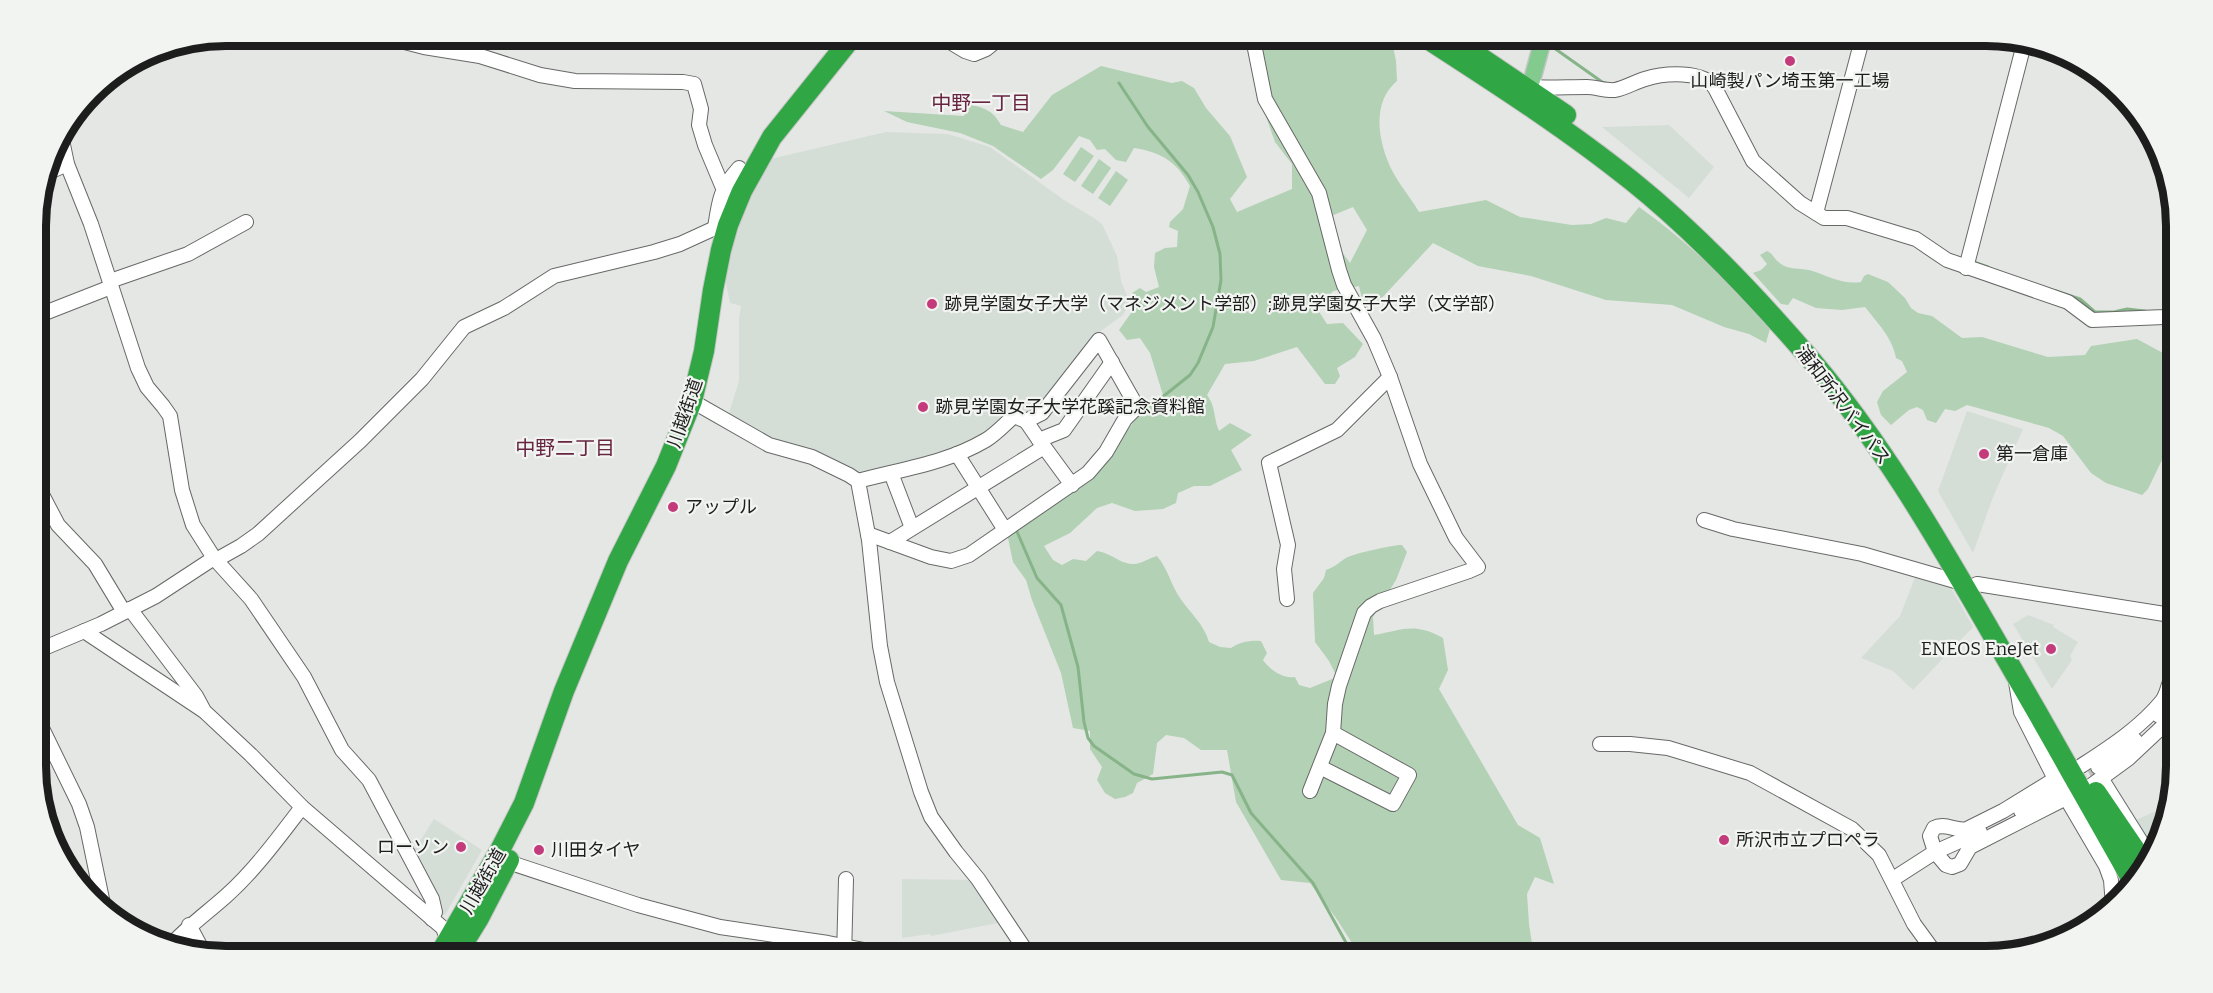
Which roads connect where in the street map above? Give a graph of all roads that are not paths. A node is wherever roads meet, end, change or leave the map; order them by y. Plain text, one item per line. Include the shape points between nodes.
1 (1254, 46) edge
2 (1441, 46) edge
3 (1462, 46) edge
4 (1542, 46) edge
5 (1860, 46) edge
6 (424, 47) edge
7 (844, 47) edge
8 (958, 47) edge
9 (989, 47) edge
10 (2022, 50) edge
11 (1523, 93) junction
12 (64, 149) edge
13 (67, 164) junction
14 (739, 168) dead end
15 (57, 169) edge
16 (730, 188) junction
17 (1815, 213) junction
18 (246, 222) dead end
19 (721, 226) junction
20 (1966, 268) junction
21 (111, 284) junction
22 (47, 312) edge
23 (2166, 316) edge
24 (1112, 362) junction
25 (1390, 377) junction
26 (692, 401) junction
27 (1026, 421) junction
28 (1041, 443) junction
29 (957, 454) junction
30 (891, 472) junction
31 (858, 482) junction
32 (1072, 485) junction
33 (978, 488) junction
34 (46, 503) edge
35 (1704, 520) dead end
36 (912, 528) junction
37 (1005, 530) junction
38 (868, 534) junction
39 (890, 542) junction
40 (215, 559) junction
41 (1970, 584) junction
42 (1287, 599) dead end
43 (128, 610) junction
44 (2166, 614) edge
45 (84, 631) junction
46 (46, 647) edge
47 (2015, 674) junction
48 (2166, 690) edge
49 (2166, 710) edge
50 (204, 711) junction
51 (2166, 724) edge
52 (1333, 734) junction
53 (46, 736) edge
54 (2050, 736) junction
55 (1600, 744) dead end
56 (1320, 767) junction
57 (2094, 777) junction
58 (2060, 789) junction
59 (1310, 791) dead end
60 (524, 802) junction
61 (302, 807) junction
62 (2146, 849) edge
63 (1935, 852) junction
64 (2141, 857) edge
65 (508, 862) junction
66 (2138, 863) edge
67 (2129, 875) edge
68 (846, 879) dead end
69 (1893, 879) junction
70 (2122, 885) edge
71 (95, 889) edge
72 (2112, 896) edge
73 (432, 919) junction
74 (189, 925) junction
75 (176, 939) edge
76 (200, 944) edge
77 (447, 946) edge
78 (452, 946) edge
79 (454, 946) edge
80 (818, 946) edge
81 (844, 946) edge
82 (1023, 946) edge
83 (1930, 946) edge

1 - 25 street via 1265,99 1319,193 1338,270
2 - 11 highway, 浦和所沢バイパス
3 - 11 highway, 浦和所沢バイパス
4 - 11 main road via 1536,70
5 - 17 street
6 - 16 street via 480,56 540,75 575,81 694,84 702,110 702,135
7 - 16 highway, 川越街道
8 - 9 street via 974,54
10 - 20 street
11 - 17 street via 1590,87 1616,90 1664,76 1706,79 1715,88 1753,161
11 - 41 highway, 浦和所沢バイパス via 1635,168 1692,216 1768,293 1823,355 1893,447 1939,518
12 - 13 street
13 - 15 street
13 - 21 street
14 - 16 street
16 - 19 highway, 川越街道
17 - 20 street via 1908,236
18 - 21 street via 188,254
19 - 26 highway, 川越街道 via 704,351
19 - 40 street via 654,252 554,276 504,308 464,327 422,379 360,441 258,534
20 - 23 street via 2068,302 2092,320
21 - 22 street
21 - 40 street via 138,368 147,387 170,416 182,490 193,525
24 - 27 street via 1099,340 1042,412
24 - 28 street via 1064,430
24 - 32 street via 1137,407 1125,419 1106,452
25 - 42 street via 1337,430 1269,463 1288,545 1284,569
25 - 52 street via 1420,464 1456,538 1478,567 1380,601 1364,613 1339,686
26 - 31 street via 769,445 812,457
26 - 60 highway, 川越街道 via 666,465 618,561 564,691
27 - 28 street
27 - 29 street via 1014,416 987,439
28 - 32 street
28 - 33 street
29 - 30 street via 924,467
29 - 33 street
30 - 31 street
30 - 36 street
31 - 38 street
32 - 37 street
33 - 36 street
33 - 37 street
34 - 43 street via 58,525
35 - 41 street via 1862,554
36 - 39 street
37 - 39 street via 969,555 951,561
38 - 39 street
38 - 82 street via 887,682 921,792 931,817
40 - 43 street
40 - 73 street via 257,609 304,677 342,750 369,780 432,899
41 - 44 street
41 - 47 highway, 浦和所沢バイパス
41 - 57 highway, 浦和所沢バイパス
43 - 45 street
43 - 50 street
45 - 46 street
45 - 50 street
47 - 54 highway, 浦和所沢バイパス
47 - 58 street via 2021,712
48 - 57 street via 2163,699 2112,747
49 - 57 street
50 - 61 street
51 - 57 street via 2144,745
52 - 56 street
52 - 56 street via 1409,775 1393,804
53 - 71 street via 87,827
54 - 67 highway, 浦和所沢バイパス
54 - 70 highway via 2114,858
55 - 69 street via 1668,748 1750,772 1862,836 1880,855
56 - 59 street
57 - 62 street
57 - 64 highway
57 - 66 highway, 浦和所沢バイパス
58 - 63 street via 1994,826
58 - 63 street via 1970,847 1957,866 1946,866
58 - 63 street via 1967,829 1934,828 1930,836
58 - 72 street via 2106,866
60 - 65 highway, 川越街道 via 522,823
60 - 78 highway, 川越街道
61 - 73 street
61 - 74 street via 227,896
63 - 69 street
65 - 79 highway, 川越街道 via 479,918
65 - 80 street via 638,905 720,927
68 - 81 street
69 - 83 street via 1914,924
73 - 77 street via 443,928
74 - 75 street
74 - 76 street

